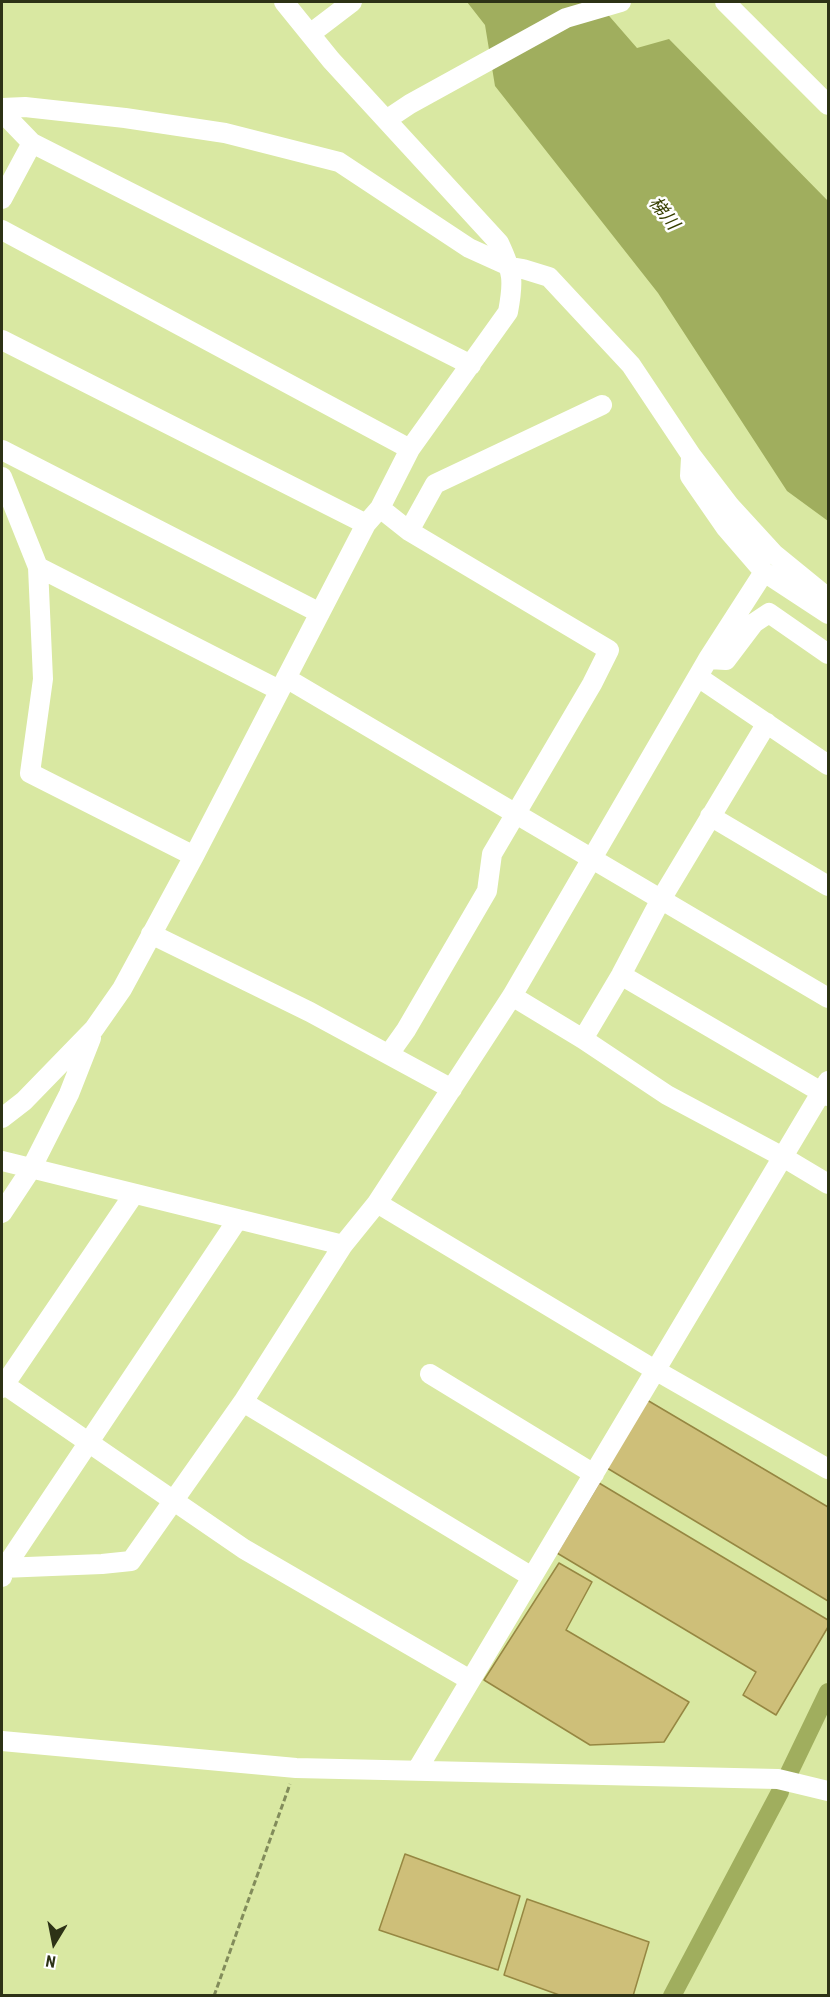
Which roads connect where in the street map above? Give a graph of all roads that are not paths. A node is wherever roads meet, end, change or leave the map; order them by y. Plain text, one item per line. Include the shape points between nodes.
1 (284, 2) edge
2 (352, 2) edge
3 (621, 2) edge
4 (725, 2) edge
5 (310, 34) junction
6 (828, 105) edge
7 (2, 110) edge
8 (386, 120) junction
9 (32, 143) junction
10 (2, 199) edge
11 (2, 231) edge
12 (511, 267) junction
13 (2, 340) edge
14 (471, 365) junction
15 (602, 405) dead end
16 (410, 449) junction
17 (2, 450) edge
18 (691, 455) junction
19 (2, 477) edge
20 (380, 508) junction
21 (366, 524) junction
22 (410, 531) junction
23 (38, 567) junction
24 (764, 572) junction
25 (828, 598) edge
26 (320, 613) junction
27 (828, 614) edge
28 (828, 654) edge
29 (708, 659) junction
30 (699, 677) junction
31 (283, 684) junction
32 (767, 723) junction
33 (828, 765) edge
34 (515, 812) junction
35 (710, 816) junction
36 (194, 856) junction
37 (591, 860) junction
38 (828, 886) edge
39 (660, 901) junction
40 (151, 934) junction
41 (621, 975) junction
42 (512, 996) junction
43 (828, 998) edge
44 (94, 1029) junction
45 (583, 1039) junction
46 (389, 1054) junction
47 (452, 1089) junction
48 (826, 1090) edge
49 (2, 1118) edge
50 (783, 1157) junction
51 (2, 1161) edge
52 (31, 1169) junction
53 (828, 1184) edge
54 (134, 1194) junction
55 (377, 1203) junction
56 (2, 1214) edge
57 (238, 1219) junction
58 (344, 1245) junction
59 (655, 1370) junction
60 (430, 1374) dead end
61 (2, 1385) edge
62 (243, 1402) junction
63 (89, 1443) junction
64 (828, 1469) edge
65 (594, 1474) junction
66 (174, 1501) junction
67 (2, 1573) edge
68 (532, 1577) junction
69 (470, 1680) junction
70 (2, 1741) edge
71 (417, 1770) junction
72 (828, 1791) edge

1 - 5 street
2 - 5 street
3 - 8 street via 566,18
4 - 6 street
5 - 8 street
7 - 9 street
7 - 12 street via 25,107 225,133 339,162 469,248
8 - 12 street via 499,243
9 - 10 street
9 - 14 street
11 - 16 street
12 - 14 street via 513,286 508,312
12 - 18 street via 549,277 631,365
13 - 21 street
14 - 16 street
15 - 22 street via 435,484
16 - 20 street
17 - 26 street
18 - 24 street via 690,476 726,528
18 - 25 street via 774,554
19 - 23 street
20 - 21 street
20 - 22 street
21 - 26 street
22 - 34 street via 609,650
23 - 31 street
23 - 36 street via 43,679 30,773
24 - 27 street
24 - 29 street
26 - 31 street
28 - 29 street via 769,613 754,623 726,660
29 - 30 street
30 - 32 street
30 - 37 street
31 - 34 street
31 - 36 street
32 - 33 street
32 - 35 street
34 - 37 street
34 - 46 street via 492,854 486,891
35 - 38 street
35 - 39 street
36 - 40 street
37 - 39 street
37 - 42 street
39 - 41 street
39 - 43 street
40 - 44 street via 122,989
40 - 46 street
41 - 45 street
41 - 48 street
42 - 45 street
42 - 47 street
44 - 49 street via 24,1101
44 - 52 street via 69,1094
45 - 50 street via 667,1095
46 - 47 street
47 - 55 street
48 - 50 street
50 - 53 street
50 - 59 street
51 - 52 street
52 - 54 street
52 - 56 street
54 - 57 street
54 - 61 street
55 - 58 street
55 - 59 street
57 - 58 street
57 - 63 street
58 - 62 street
59 - 64 street
59 - 65 street
60 - 65 street
61 - 63 street
62 - 66 street
62 - 68 street
63 - 66 street
63 - 67 street
65 - 68 street
66 - 67 street via 131,1561
66 - 69 street via 244,1549
68 - 69 street
69 - 71 street
70 - 71 street via 296,1768
71 - 72 street via 778,1779

